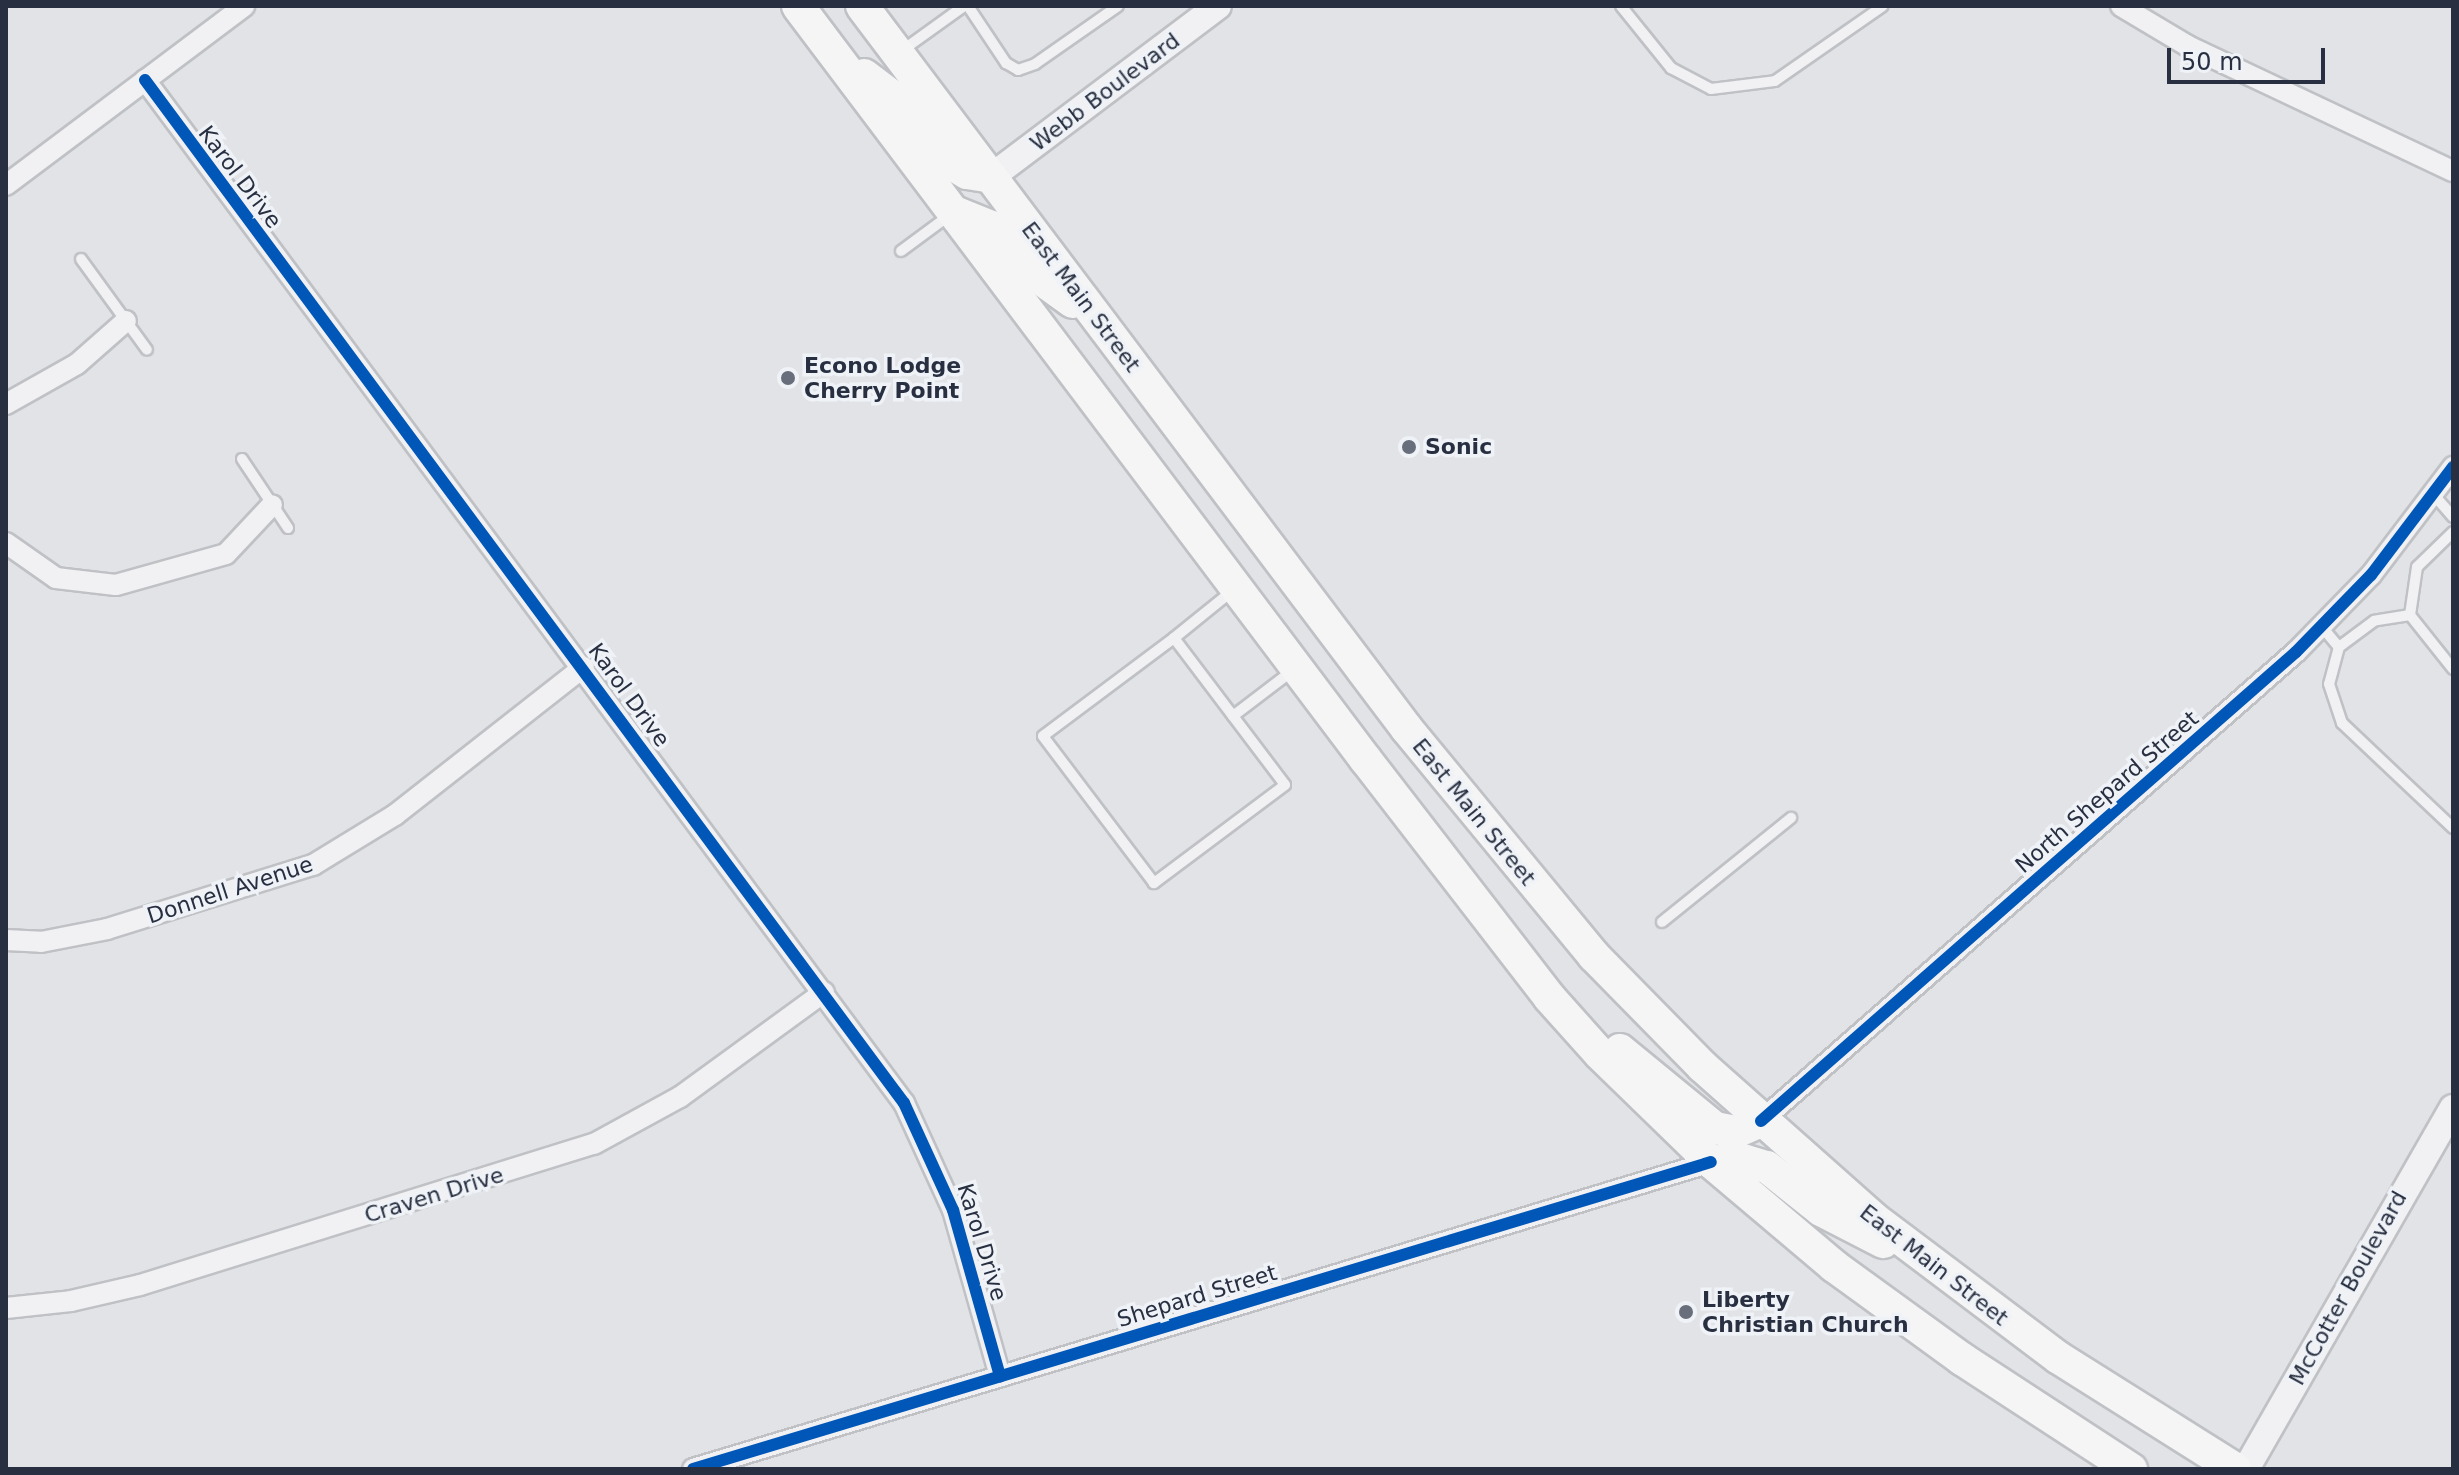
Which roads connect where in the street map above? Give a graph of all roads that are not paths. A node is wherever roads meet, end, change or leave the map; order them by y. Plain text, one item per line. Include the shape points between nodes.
1 (244, 6) edge
2 (798, 6) edge
3 (862, 6) edge
4 (966, 6) edge
5 (1118, 6) edge
6 (1621, 6) edge
7 (1883, 6) edge
8 (2121, 6) edge
9 (1208, 9) edge
10 (831, 49) junction
11 (898, 54) junction
12 (145, 80) junction
13 (2453, 171) edge
14 (991, 177) junction
15 (6, 185) edge
16 (953, 212) junction
17 (901, 251) dead end
18 (81, 259) dead end
19 (126, 321) junction
20 (1100, 322) junction
21 (147, 350) dead end
22 (6, 404) edge
23 (242, 459) dead end
24 (2453, 467) edge
25 (2434, 495) junction
26 (272, 505) junction
27 (2453, 517) edge
28 (288, 528) dead end
29 (2453, 532) edge
30 (6, 543) edge
31 (1237, 588) junction
32 (2410, 615) junction
33 (2322, 627) junction
34 (1174, 638) junction
35 (2339, 647) junction
36 (584, 667) junction
37 (1297, 668) junction
38 (2453, 669) edge
39 (1233, 716) junction
40 (1407, 729) junction
41 (1366, 760) junction
42 (1791, 818) dead end
43 (2453, 828) edge
44 (1662, 922) dead end
45 (6, 940) edge
46 (824, 992) junction
47 (1549, 997) junction
48 (2453, 1108) edge
49 (1761, 1121) junction
50 (1711, 1162) junction
51 (1934, 1267) junction
52 (6, 1308) edge
53 (1000, 1376) junction
54 (693, 1469) edge
55 (2131, 1469) edge
56 (2235, 1469) edge
57 (2246, 1469) edge

1 - 12 street
2 - 10 main road
3 - 11 main road, East Main Street
4 - 5 lane via 1006,63 1018,70 1035,64
4 - 11 lane
6 - 7 lane via 1671,68 1711,89 1724,89 1775,81
8 - 13 street via 2188,46
9 - 14 street, Webb Boulevard
10 - 14 main road via 897,100 946,161 967,173
10 - 16 main road
11 - 14 main road, East Main Street
12 - 15 street
12 - 36 street, Karol Drive
14 - 20 main road, East Main Street
16 - 17 lane
16 - 20 main road via 992,227 1041,279
16 - 31 main road
18 - 19 lane
19 - 21 lane
19 - 22 street via 77,364
20 - 40 main road, East Main Street
23 - 26 lane
24 - 25 street, North Shepard Street
25 - 27 lane
25 - 33 street, North Shepard Street
26 - 28 lane
26 - 30 street via 226,554 116,585 56,578
29 - 32 lane via 2417,567
31 - 34 lane
31 - 37 main road
32 - 35 lane via 2374,621
32 - 38 lane
33 - 35 lane
33 - 49 street, North Shepard Street
34 - 39 lane
34 - 39 lane via 1043,736 1154,883 1285,785
35 - 43 lane via 2329,684 2342,723
36 - 45 street, Donnell Avenue via 395,815 313,865 95,932 41,942
36 - 46 street, Karol Drive
37 - 39 lane
37 - 41 main road
40 - 41 main road
40 - 49 main road, East Main Street via 1594,956
41 - 47 main road
42 - 44 lane
46 - 52 street, Craven Drive via 680,1097 594,1144 140,1285 71,1301
46 - 53 street, Karol Drive via 904,1103 939,1171
47 - 49 main road via 1715,1128 1736,1132
47 - 50 main road
48 - 57 street, McCotter Boulevard
49 - 51 main road, East Main Street
50 - 51 main road via 1740,1159 1767,1167 1841,1222
50 - 53 street, Shepard Street
50 - 55 main road via 1897,1314
51 - 56 main road, East Main Street via 2059,1358
53 - 54 street, Shepard Street

